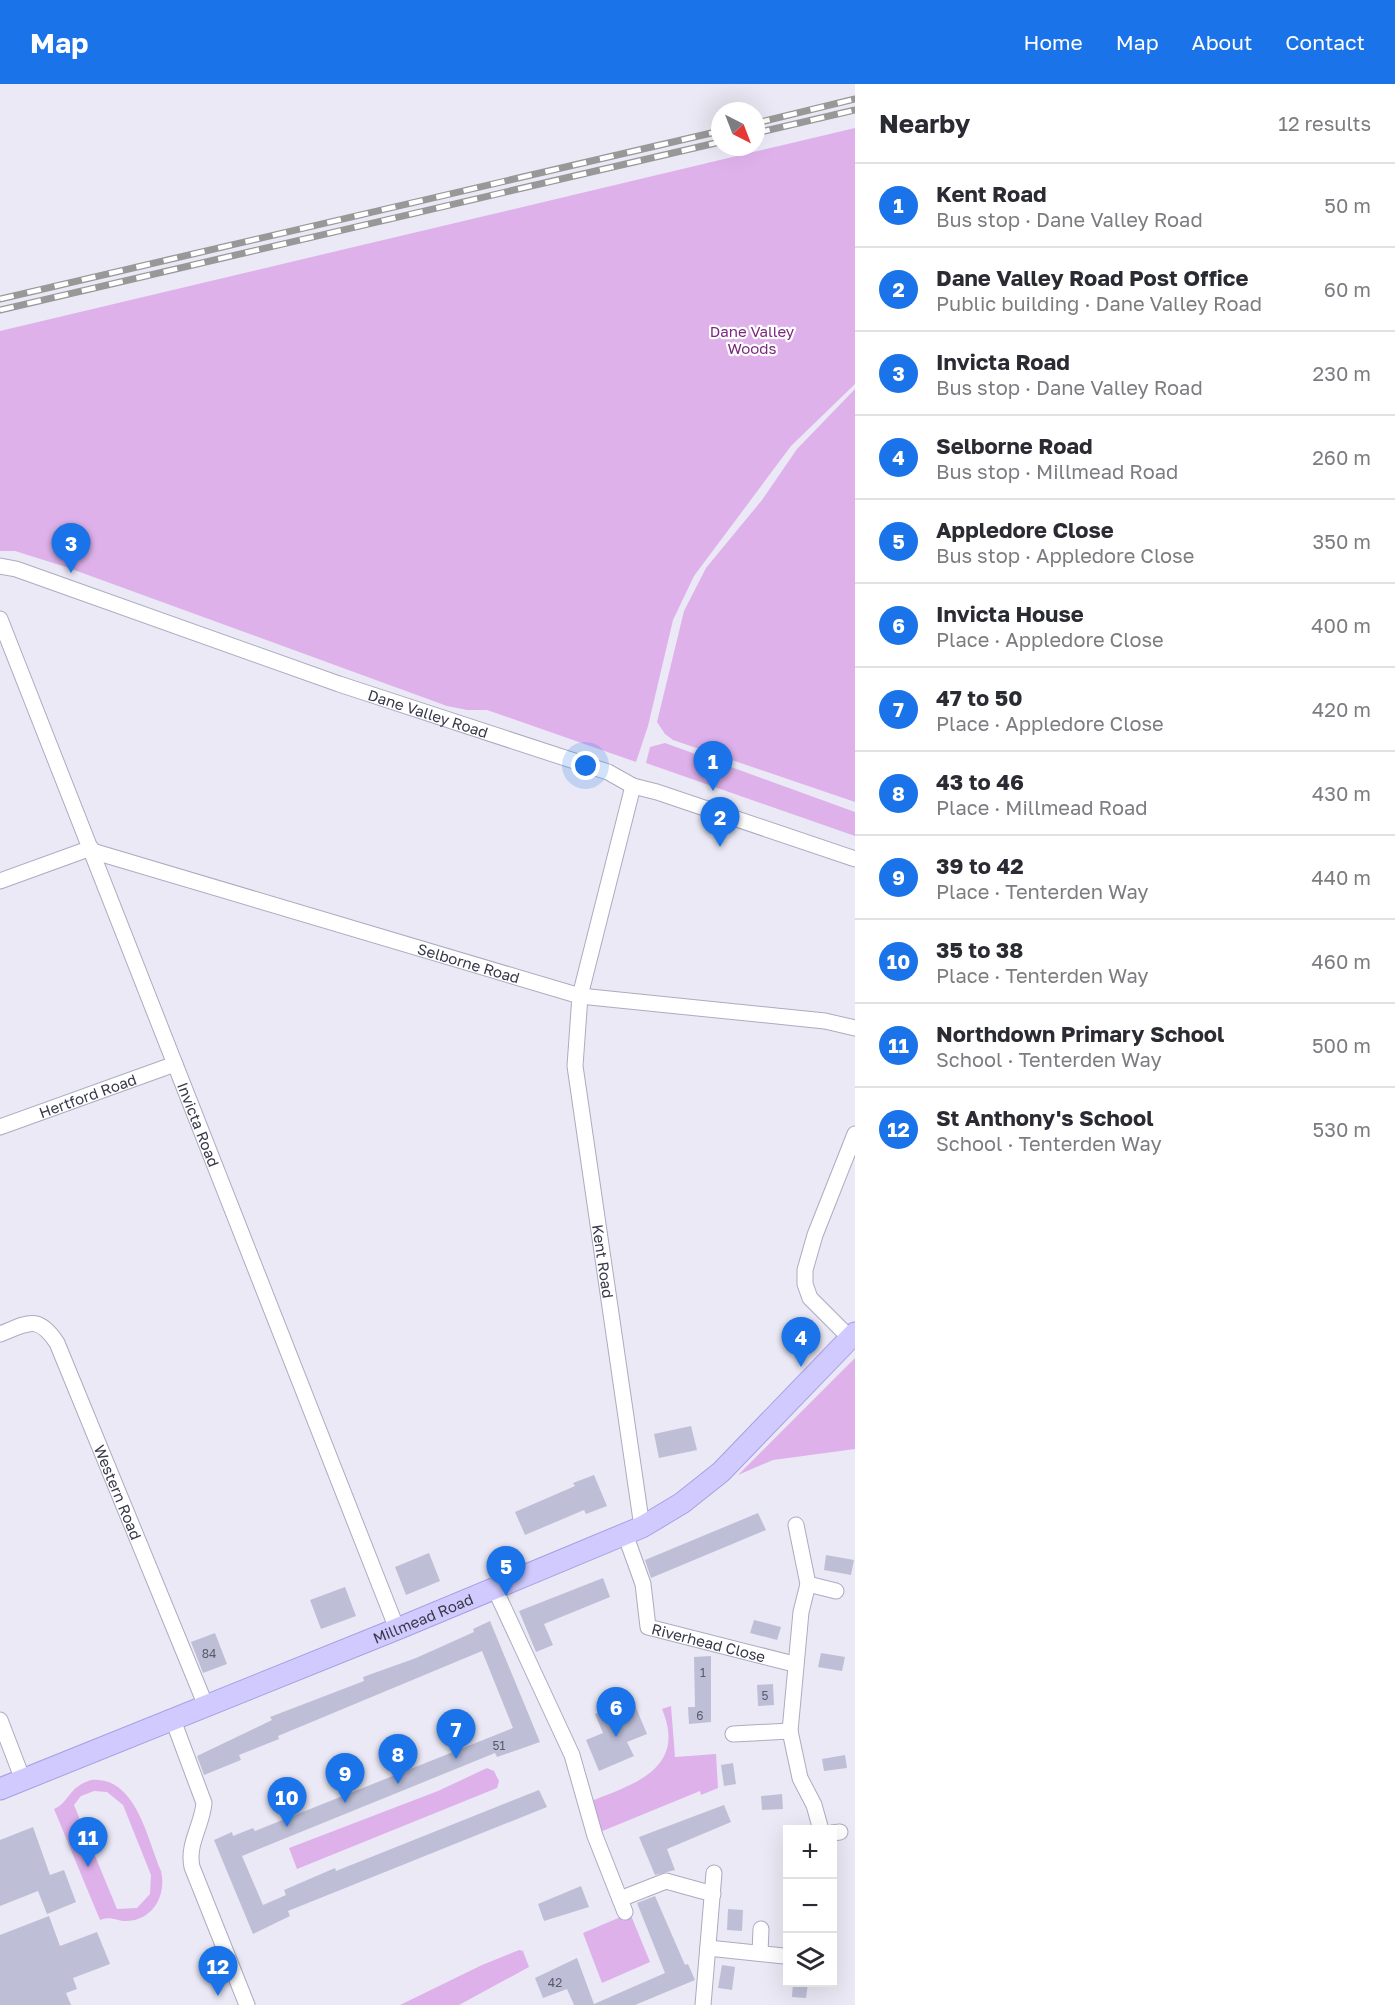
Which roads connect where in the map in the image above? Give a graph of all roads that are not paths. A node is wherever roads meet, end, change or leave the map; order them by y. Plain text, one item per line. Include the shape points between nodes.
1 (0, 567) edge
2 (0, 619) edge
3 (633, 786) junction
4 (91, 850) junction
5 (855, 859) edge
6 (0, 881) edge
7 (580, 996) junction
8 (855, 1028) edge
9 (176, 1064) junction
10 (0, 1127) edge
11 (855, 1134) edge
12 (0, 1334) edge
13 (852, 1335) edge
14 (796, 1525) dead end
15 (634, 1530) junction
16 (808, 1584) junction
17 (494, 1587) junction
18 (836, 1592) dead end
19 (397, 1629) junction
20 (794, 1664) junction
21 (206, 1706) junction
22 (173, 1719) junction
23 (0, 1720) edge
24 (790, 1731) junction
25 (733, 1734) dead end
26 (23, 1780) junction
27 (0, 1789) edge
28 (820, 1825) edge
29 (714, 1873) dead end
30 (713, 1894) junction
31 (761, 1929) dead end
32 (708, 1948) junction
33 (760, 1953) junction
34 (783, 1956) edge
35 (247, 2005) edge
36 (703, 2005) edge

1 - 3 street, Dane Valley Road via 16,569 339,684 609,772
2 - 4 street, Invicta Road
3 - 5 street, Dane Valley Road
3 - 7 street, Kent Road
4 - 6 street
4 - 7 street, Selborne Road
4 - 9 street, Invicta Road
7 - 8 street, Selborne Road via 825,1021
7 - 15 street, Kent Road via 575,1066
9 - 10 street, Hertford Road
9 - 19 street, Invicta Road
11 - 13 street via 815,1234 805,1270 810,1298
12 - 21 street, Western Road via 35,1323 44,1325 57,1343
13 - 15 main road, Millmead Road via 721,1472 682,1503
14 - 16 street
15 - 17 main road, Millmead Road
15 - 20 street, Riverhead Close via 648,1627
16 - 18 street
16 - 20 street
17 - 19 main road, Millmead Road
17 - 30 street via 572,1755 595,1836 623,1905 666,1881
19 - 21 main road, Millmead Road
20 - 24 street
21 - 22 main road, Millmead Road
22 - 26 main road, Millmead Road
22 - 35 street via 204,1803 191,1847 192,1867
23 - 26 street
24 - 25 street
24 - 28 street via 800,1778
26 - 27 main road, Millmead Road
29 - 30 street
30 - 32 street
31 - 33 street
32 - 33 street
32 - 36 street
33 - 34 street

